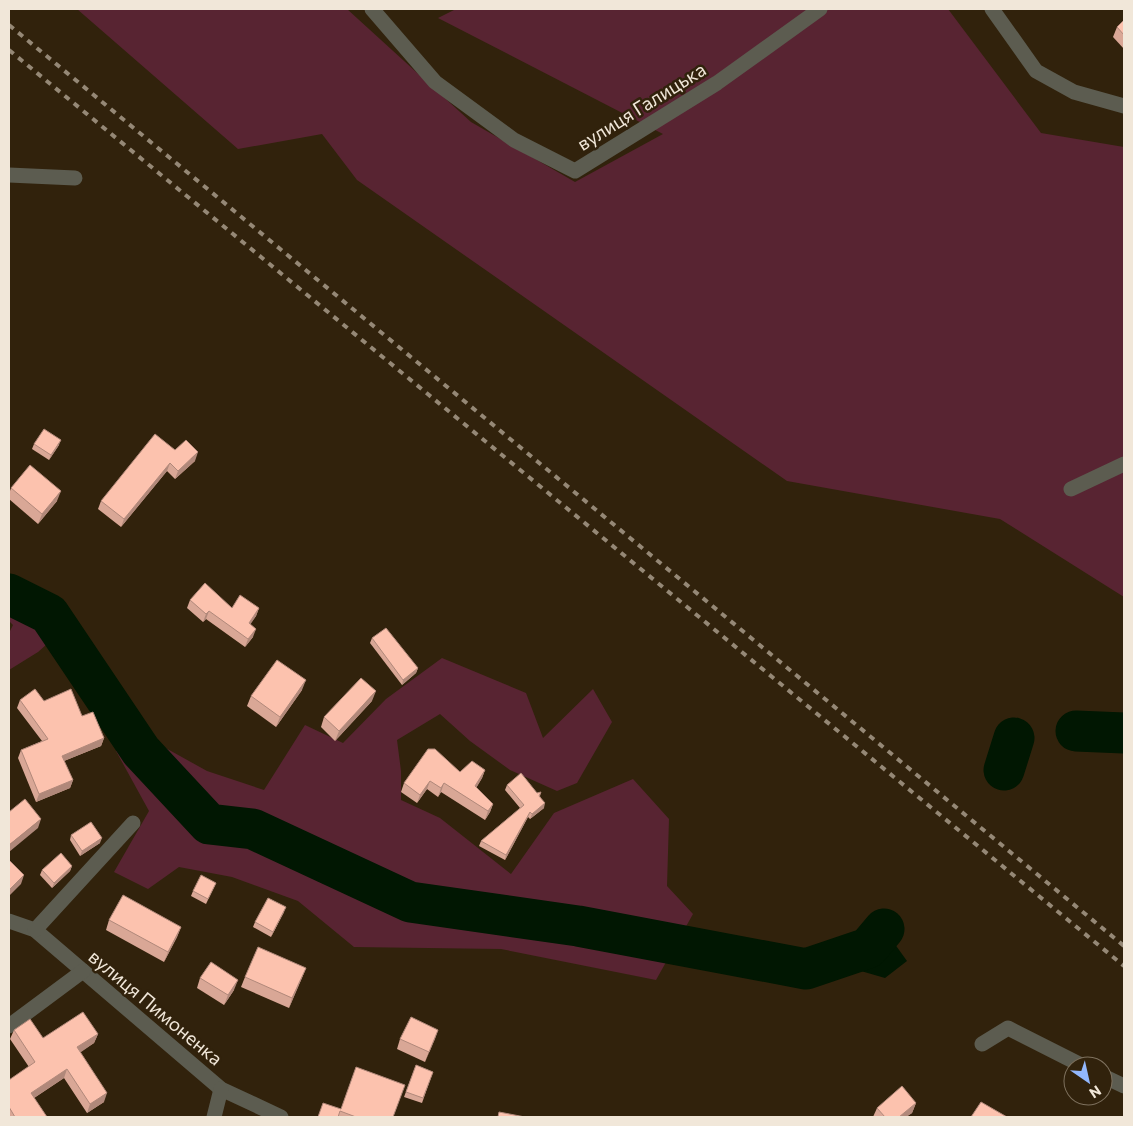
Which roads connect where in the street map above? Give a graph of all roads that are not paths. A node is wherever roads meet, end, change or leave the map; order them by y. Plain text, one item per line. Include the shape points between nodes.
1 (372, 9) edge
2 (820, 9) edge
3 (992, 9) edge
4 (1124, 106) edge
5 (9, 175) edge
6 (75, 178) dead end
7 (1124, 464) edge
8 (1071, 489) dead end
9 (133, 823) dead end
10 (9, 920) edge
11 (35, 930) junction
12 (83, 971) junction
13 (9, 1026) edge
14 (982, 1044) dead end
15 (1063, 1056) edge
16 (221, 1089) junction
17 (214, 1117) edge
18 (282, 1117) edge

1 - 2 street, вулиця Галицька via 435,82 514,140 574,171 717,83
3 - 4 street via 1036,71 1074,92
5 - 6 street
7 - 8 street
9 - 11 street
10 - 11 street, вулиця Пимоненка
11 - 12 street, вулиця Пимоненка
12 - 13 street
12 - 16 street, вулиця Пимоненка
14 - 15 street via 1008,1028
16 - 17 street
16 - 18 street, вулиця Пимоненка

